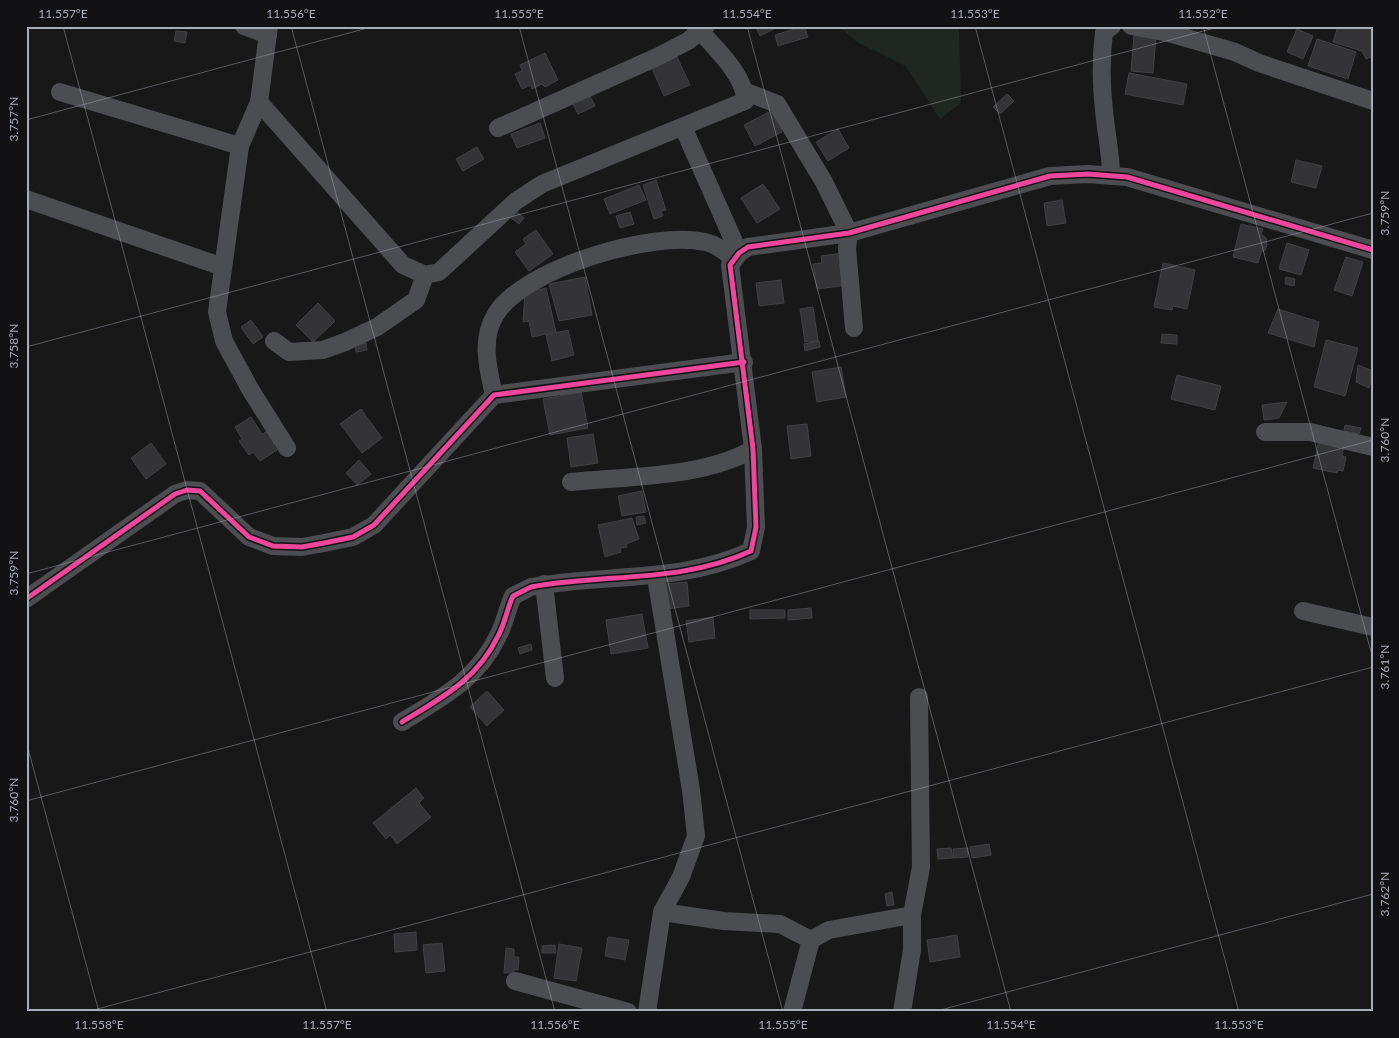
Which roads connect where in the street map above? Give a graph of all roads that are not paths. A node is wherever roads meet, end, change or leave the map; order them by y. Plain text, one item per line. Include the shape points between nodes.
1 (244, 26) edge
2 (1112, 26) edge
3 (1130, 26) edge
4 (700, 28) edge
5 (268, 30) edge
6 (60, 92) dead end
7 (746, 92) junction
8 (1373, 101) edge
9 (259, 102) junction
10 (683, 127) junction
11 (498, 128) dead end
12 (240, 146) junction
13 (1111, 176) junction
14 (26, 199) edge
15 (849, 233) junction
16 (1373, 250) edge
17 (736, 256) junction
18 (223, 267) junction
19 (426, 275) junction
20 (854, 328) dead end
21 (274, 341) dead end
22 (744, 362) junction
23 (494, 395) junction
24 (1265, 432) dead end
25 (1373, 447) edge
26 (287, 448) dead end
27 (753, 449) junction
28 (571, 482) dead end
29 (656, 577) junction
30 (544, 584) junction
31 (26, 599) edge
32 (1303, 611) dead end
33 (1373, 626) edge
34 (555, 678) dead end
35 (919, 698) dead end
36 (402, 722) dead end
37 (662, 912) junction
38 (912, 914) junction
39 (811, 940) junction
40 (515, 981) dead end
41 (628, 1012) edge
42 (647, 1012) edge
43 (792, 1012) edge
44 (902, 1012) edge

1 - 5 street
2 - 13 street via 1104,32 1103,45 1104,110
3 - 8 street via 1169,33 1235,52
4 - 7 street via 740,78
4 - 11 street via 688,41 657,57
5 - 9 street
6 - 12 street
7 - 10 street via 746,101
7 - 15 street via 777,104 824,182
9 - 12 street
9 - 19 street via 403,266
10 - 17 street
10 - 19 street via 542,184 516,201 439,272
12 - 18 street
13 - 15 street via 1050,176
13 - 16 street via 1127,177
14 - 18 street
15 - 17 street via 748,247
15 - 20 street via 847,248
17 - 22 street via 730,265
17 - 23 street via 706,242 664,240 591,256 552,271 518,290 495,314 488,339 486,360
18 - 26 street via 217,312 224,341
19 - 21 street via 416,300 377,327 345,342 323,350 289,352
22 - 23 street
22 - 27 street
23 - 31 street via 374,525 353,537 302,547 273,546 249,537 200,491 187,490 175,494
24 - 25 street via 1310,432
27 - 28 street via 734,460 675,472
27 - 29 street via 756,528 751,551 731,560
29 - 30 street
29 - 37 street via 696,836 681,877
30 - 34 street
30 - 36 street via 513,596 499,635 483,661 461,686
32 - 33 street
35 - 38 street via 921,867
37 - 39 street via 724,921 780,924
37 - 42 street
38 - 39 street via 829,930
38 - 44 street via 912,950
39 - 43 street
40 - 41 street

